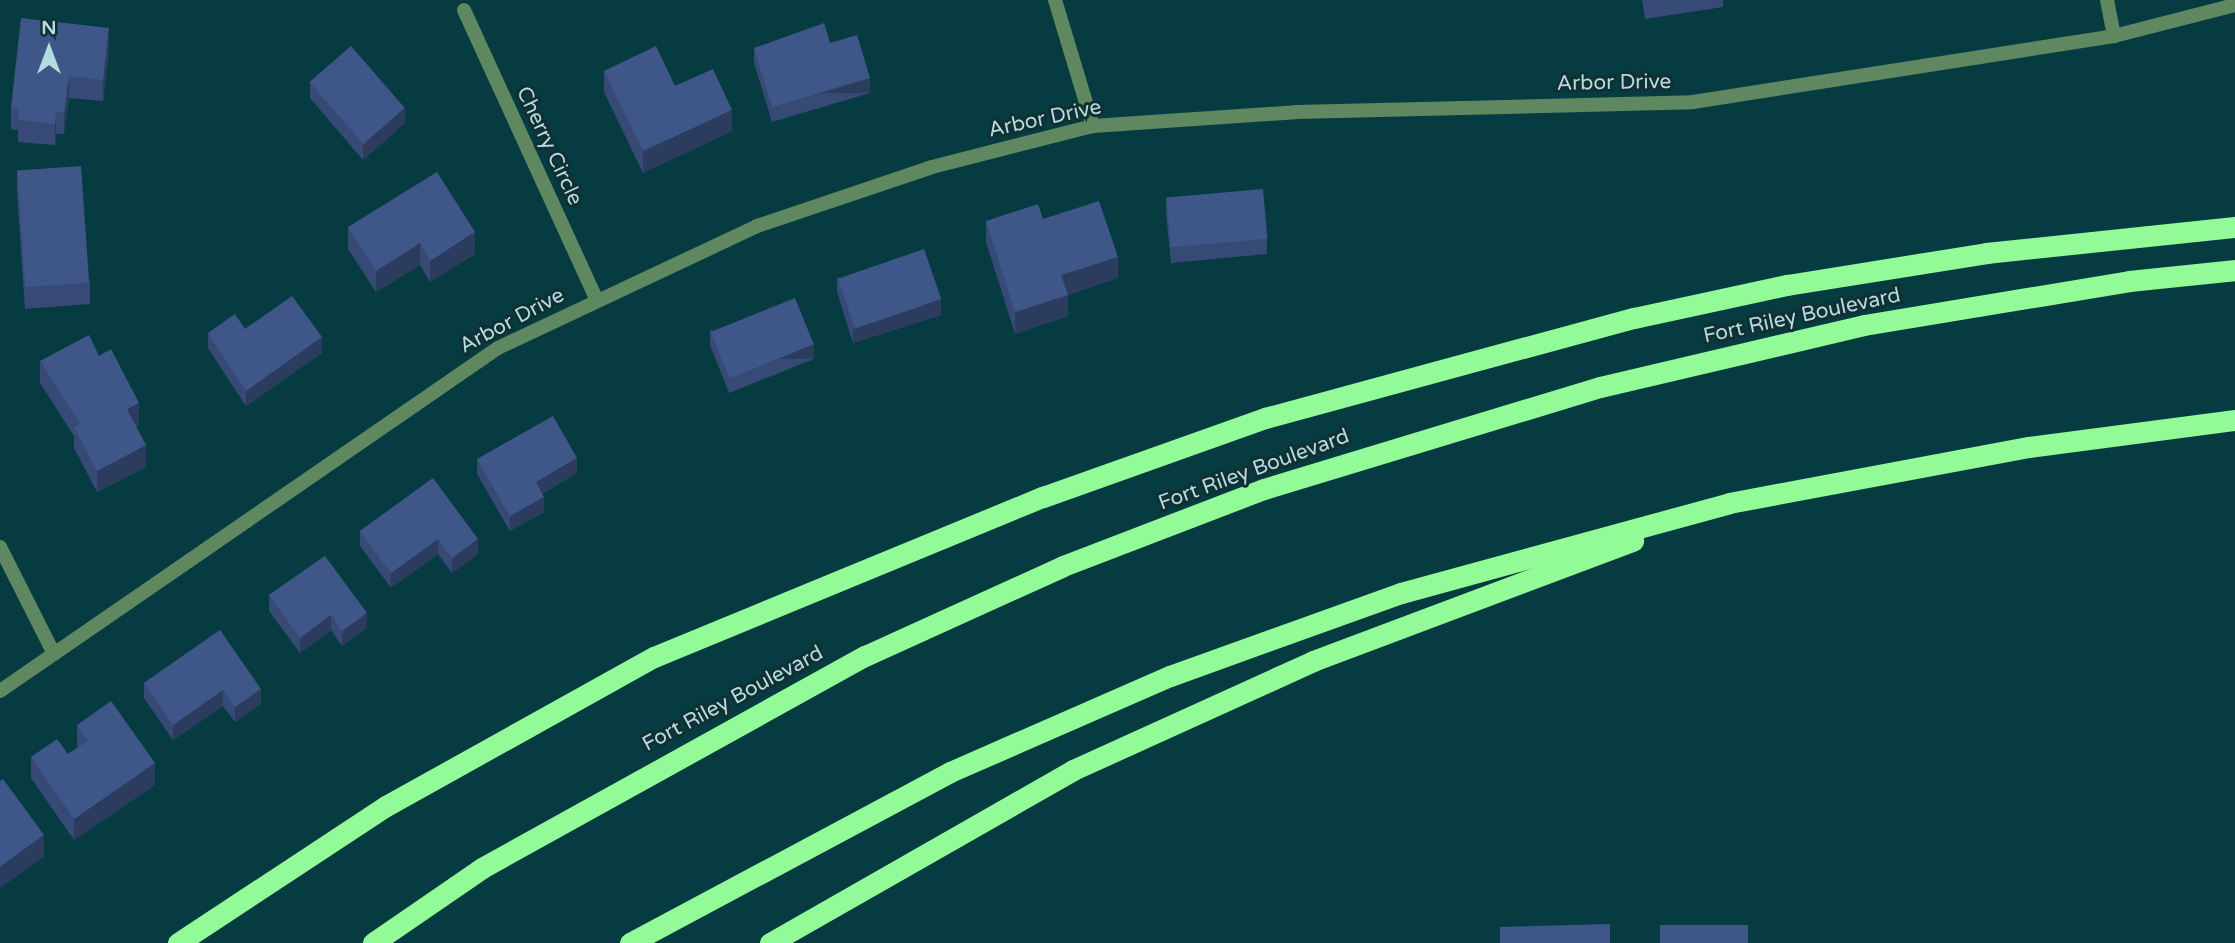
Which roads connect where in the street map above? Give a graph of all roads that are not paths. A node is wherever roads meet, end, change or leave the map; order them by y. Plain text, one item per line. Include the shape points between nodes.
1 (1055, 0) edge
2 (2107, 0) edge
3 (2235, 5) edge
4 (464, 10) dead end
5 (2114, 36) junction
6 (1093, 126) junction
7 (2235, 227) edge
8 (2235, 270) edge
9 (597, 300) junction
10 (2235, 420) edge
11 (1729, 503) junction
12 (0, 547) edge
13 (54, 654) junction
14 (0, 691) edge
15 (178, 943) edge
16 (373, 943) edge
17 (630, 943) edge
18 (770, 943) edge

1 - 6 street
2 - 5 street
3 - 5 street, Arbor Drive
4 - 9 street, Cherry Circle
5 - 6 street, Arbor Drive via 1693,102 1296,112
6 - 9 street, Arbor Drive via 932,167 757,226
7 - 15 highway via 1986,253 1787,285 1634,318 1265,418 1043,496 654,656 386,806
8 - 16 highway, Fort Riley Boulevard via 2129,281 1864,325 1588,390 1264,489 1063,566 865,656 494,861
9 - 13 street, Arbor Drive via 498,348
10 - 11 highway via 2029,447
11 - 17 highway via 1402,593 1170,676 938,778
11 - 18 highway via 1313,661 1073,771
12 - 13 street
13 - 14 street, Arbor Drive

